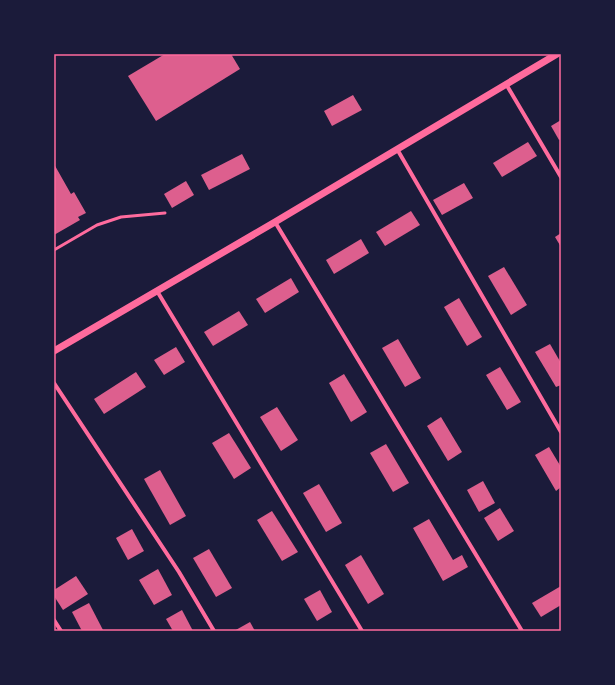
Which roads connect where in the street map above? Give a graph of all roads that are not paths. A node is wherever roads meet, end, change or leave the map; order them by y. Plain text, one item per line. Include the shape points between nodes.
1 (557, 54) edge
2 (506, 84) junction
3 (397, 149) junction
4 (561, 177) edge
5 (165, 212) dead end
6 (275, 222) junction
7 (55, 248) edge
8 (157, 290) junction
9 (54, 351) edge
10 (54, 383) edge
11 (561, 432) edge
12 (54, 620) edge
13 (61, 631) edge
14 (214, 631) edge
15 (362, 631) edge
16 (522, 631) edge

1 - 2 street
2 - 3 street
2 - 4 street
3 - 6 street
3 - 11 street
5 - 7 lane via 121,217 97,225
6 - 8 street
6 - 16 street
8 - 9 street
8 - 15 street
10 - 14 street via 179,572
12 - 13 street

